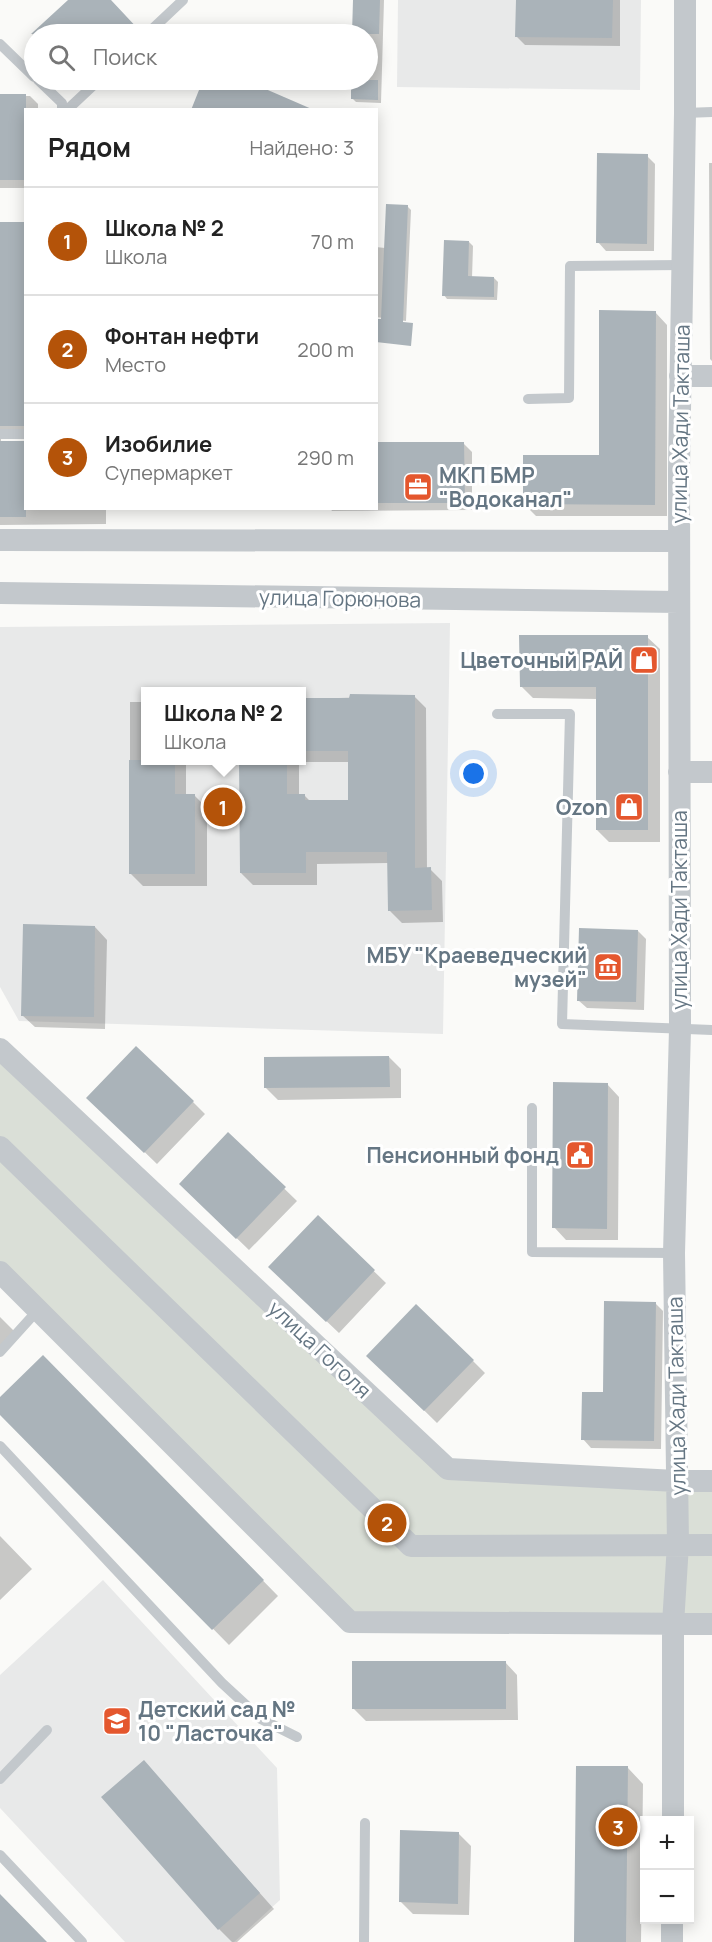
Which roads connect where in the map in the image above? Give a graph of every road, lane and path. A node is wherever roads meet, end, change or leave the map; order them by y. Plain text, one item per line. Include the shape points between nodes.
1 (183, 0) edge
2 (685, 0) edge
3 (158, 24) edge
4 (0, 44) edge
5 (24, 67) edge
6 (48, 90) edge
7 (88, 90) edge
8 (62, 108) edge
9 (69, 108) edge
10 (712, 112) edge
11 (685, 113) junction
12 (682, 265) junction
13 (680, 376) junction
14 (712, 376) edge
15 (528, 399) dead end
16 (0, 434) edge
17 (24, 434) edge
18 (0, 540) edge
19 (679, 541) junction
20 (0, 593) edge
21 (680, 602) junction
22 (497, 714) dead end
23 (679, 772) junction
24 (712, 772) edge
25 (680, 1029) junction
26 (712, 1030) edge
27 (0, 1049) edge
28 (532, 1108) dead end
29 (0, 1147) edge
30 (674, 1253) junction
31 (0, 1272) edge
32 (37, 1311) junction
33 (0, 1352) edge
34 (0, 1446) edge
35 (676, 1481) junction
36 (712, 1481) edge
37 (678, 1544) junction
38 (712, 1545) edge
39 (673, 1624) junction
40 (712, 1624) edge
41 (47, 1730) dead end
42 (297, 1737) dead end
43 (0, 1779) edge
44 (673, 1816) edge
45 (365, 1823) dead end
46 (0, 1855) edge
47 (672, 1924) edge
48 (82, 1942) edge
49 (364, 1942) edge
50 (672, 1942) edge

1 - 3 lane
2 - 11 street, улица Хади Такташа
4 - 5 lane
6 - 8 lane via 62,103
7 - 9 lane
10 - 11 lane
11 - 12 street, улица Хади Такташа
12 - 13 street, улица Хади Такташа
12 - 15 lane via 570,266 569,398
13 - 14 street
13 - 19 street, улица Хади Такташа
16 - 17 lane
18 - 19 street
19 - 21 street, улица Хади Такташа
20 - 21 street, улица Горюнова
21 - 23 street, улица Хади Такташа
22 - 25 lane via 570,714 562,1024
23 - 24 street
23 - 25 street, улица Хади Такташа
25 - 26 lane
25 - 30 street, улица Хади Такташа
27 - 35 street, улица Гоголя via 448,1468
28 - 30 lane via 532,1252
29 - 37 street via 411,1546
30 - 35 street, улица Хади Такташа
31 - 32 street
32 - 33 lane
32 - 39 street via 350,1623
34 - 42 lane via 222,1683 261,1719
35 - 36 street, улица Гоголя
35 - 37 street, улица Хади Такташа
37 - 38 street
37 - 39 street, улица Хади Такташа
39 - 40 street
39 - 44 street, улица Хади Такташа
41 - 43 lane
45 - 49 lane
46 - 48 lane
47 - 50 street

